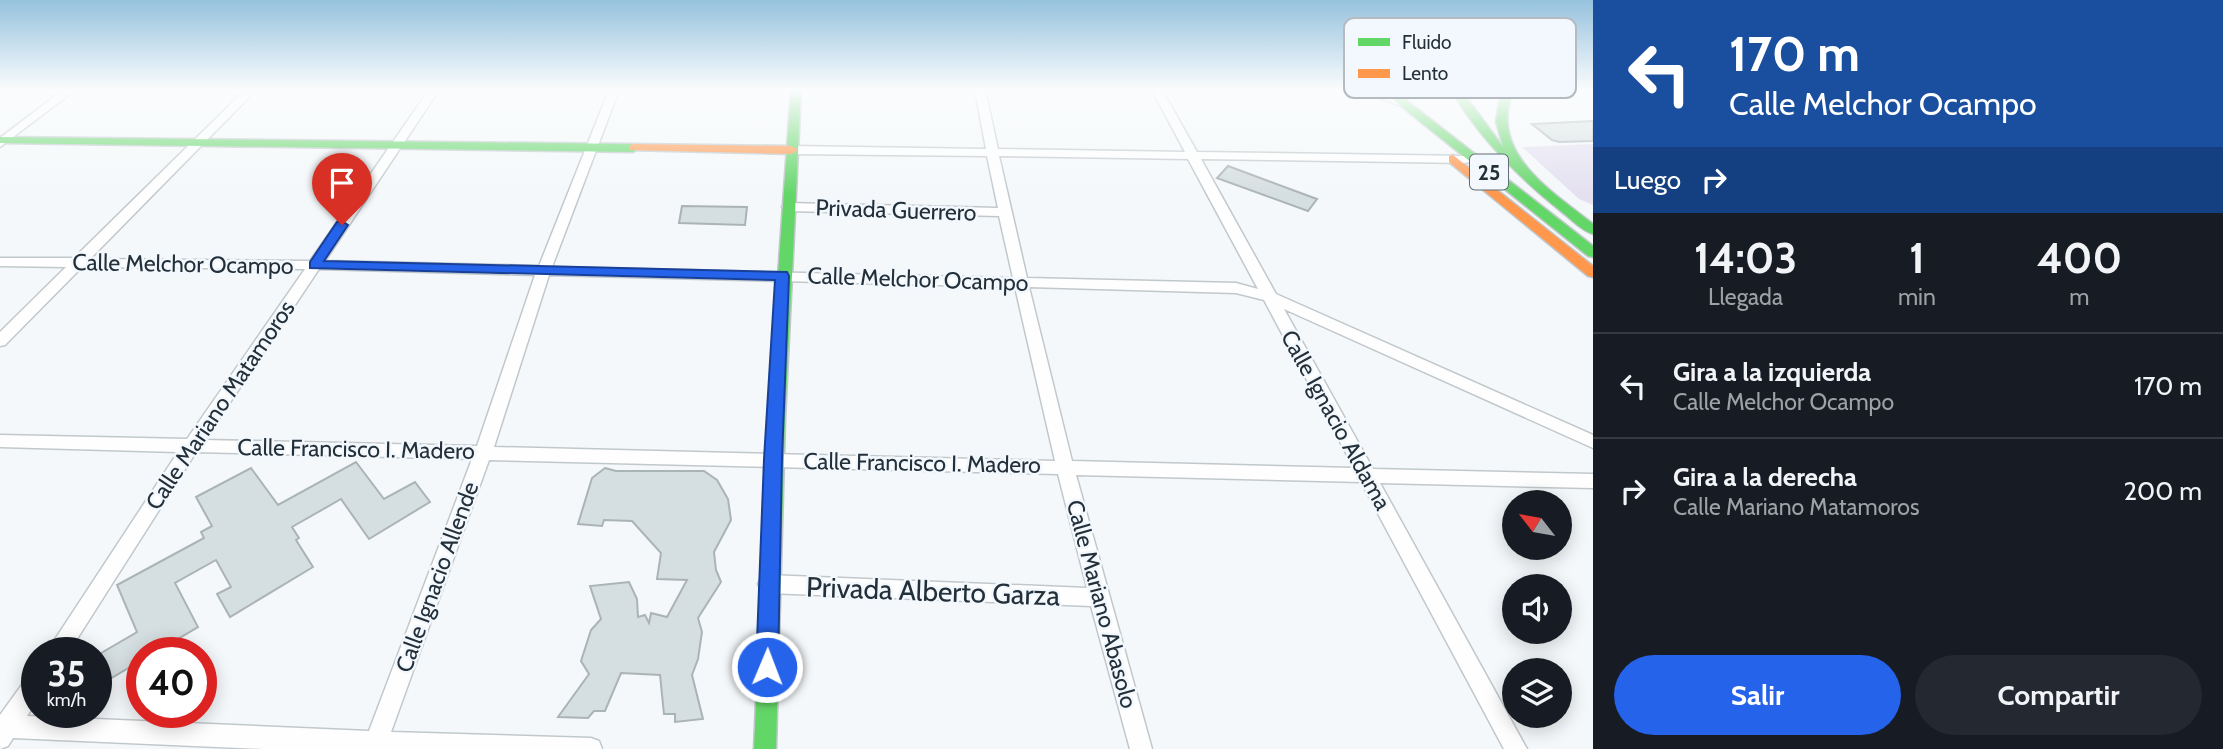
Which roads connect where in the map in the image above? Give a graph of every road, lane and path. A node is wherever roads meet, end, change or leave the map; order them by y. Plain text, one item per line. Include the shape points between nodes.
1 (23, 125) edge
2 (216, 125) edge
3 (410, 125) edge
4 (601, 125) edge
5 (794, 125) edge
6 (987, 125) edge
7 (1176, 125) edge
8 (1430, 125) edge
9 (1478, 125) edge
10 (1502, 125) edge
11 (2, 141) edge
12 (198, 143) junction
13 (396, 145) junction
14 (593, 148) junction
15 (792, 150) junction
16 (992, 154) junction
17 (1193, 156) junction
18 (1473, 158) junction
19 (1453, 159) junction
20 (1532, 182) junction
21 (788, 207) junction
22 (1004, 212) junction
23 (1593, 230) edge
24 (1593, 253) edge
25 (0, 262) edge
26 (78, 263) junction
27 (315, 265) junction
28 (544, 270) junction
29 (1593, 273) edge
30 (782, 276) junction
31 (1021, 282) junction
32 (1267, 296) junction
33 (0, 341) edge
34 (0, 441) edge
35 (1593, 442) edge
36 (192, 445) junction
37 (483, 453) junction
38 (773, 459) junction
39 (1065, 466) junction
40 (1367, 474) junction
41 (1593, 481) edge
42 (768, 584) junction
43 (1097, 597) junction
44 (66, 637) edge
45 (21, 705) edge
46 (3, 730) edge
47 (376, 746) edge
48 (591, 749) edge
49 (765, 749) edge
50 (1141, 749) edge
51 (1516, 749) edge

1 - 11 street
2 - 12 street
3 - 13 street, Calle Mariano Matamoros
4 - 14 street, Calle Ignacio Allende
5 - 15 main road
6 - 16 street, Calle Mariano Abasolo
7 - 17 street, Calle Ignacio Aldama
8 - 18 main road, 25
9 - 20 main road, 25
10 - 20 main road
11 - 12 main road
12 - 13 main road
12 - 26 street
13 - 14 main road
13 - 27 street, Calle Mariano Matamoros
14 - 15 main road
14 - 28 street, Calle Ignacio Allende
15 - 16 street
15 - 21 main road
16 - 17 street
16 - 22 street, Calle Mariano Abasolo
17 - 19 street
17 - 32 street, Calle Ignacio Aldama
18 - 19 street
18 - 24 main road, 25
19 - 29 main road
20 - 23 main road, 25
21 - 22 street, Privada Guerrero
21 - 30 main road
22 - 31 street, Calle Mariano Abasolo
25 - 26 street, Calle Melchor Ocampo
26 - 27 street, Calle Melchor Ocampo
26 - 33 street
27 - 28 street, Calle Melchor Ocampo
27 - 36 street, Calle Mariano Matamoros
28 - 30 street, Calle Melchor Ocampo
28 - 37 street, Calle Ignacio Allende
30 - 31 street, Calle Melchor Ocampo
30 - 38 main road
31 - 32 street, Calle Melchor Ocampo via 1221,287
31 - 39 street, Calle Mariano Abasolo
32 - 35 street, Calle Melchor Ocampo
32 - 40 street, Calle Ignacio Aldama
34 - 36 street, Calle Francisco I. Madero
36 - 37 street, Calle Francisco I. Madero
36 - 44 street, Calle Mariano Matamoros
37 - 38 street, Calle Francisco I. Madero
37 - 47 street, Calle Ignacio Allende
38 - 39 street, Calle Francisco I. Madero
38 - 42 main road
39 - 40 street, Calle Francisco I. Madero
39 - 43 street, Calle Mariano Abasolo
40 - 41 street, Calle Francisco I. Madero
40 - 51 street, Calle Ignacio Aldama
42 - 43 street, Privada Alberto Garza
42 - 49 main road
43 - 50 street, Calle Mariano Abasolo
45 - 46 street
46 - 47 street
47 - 48 street

